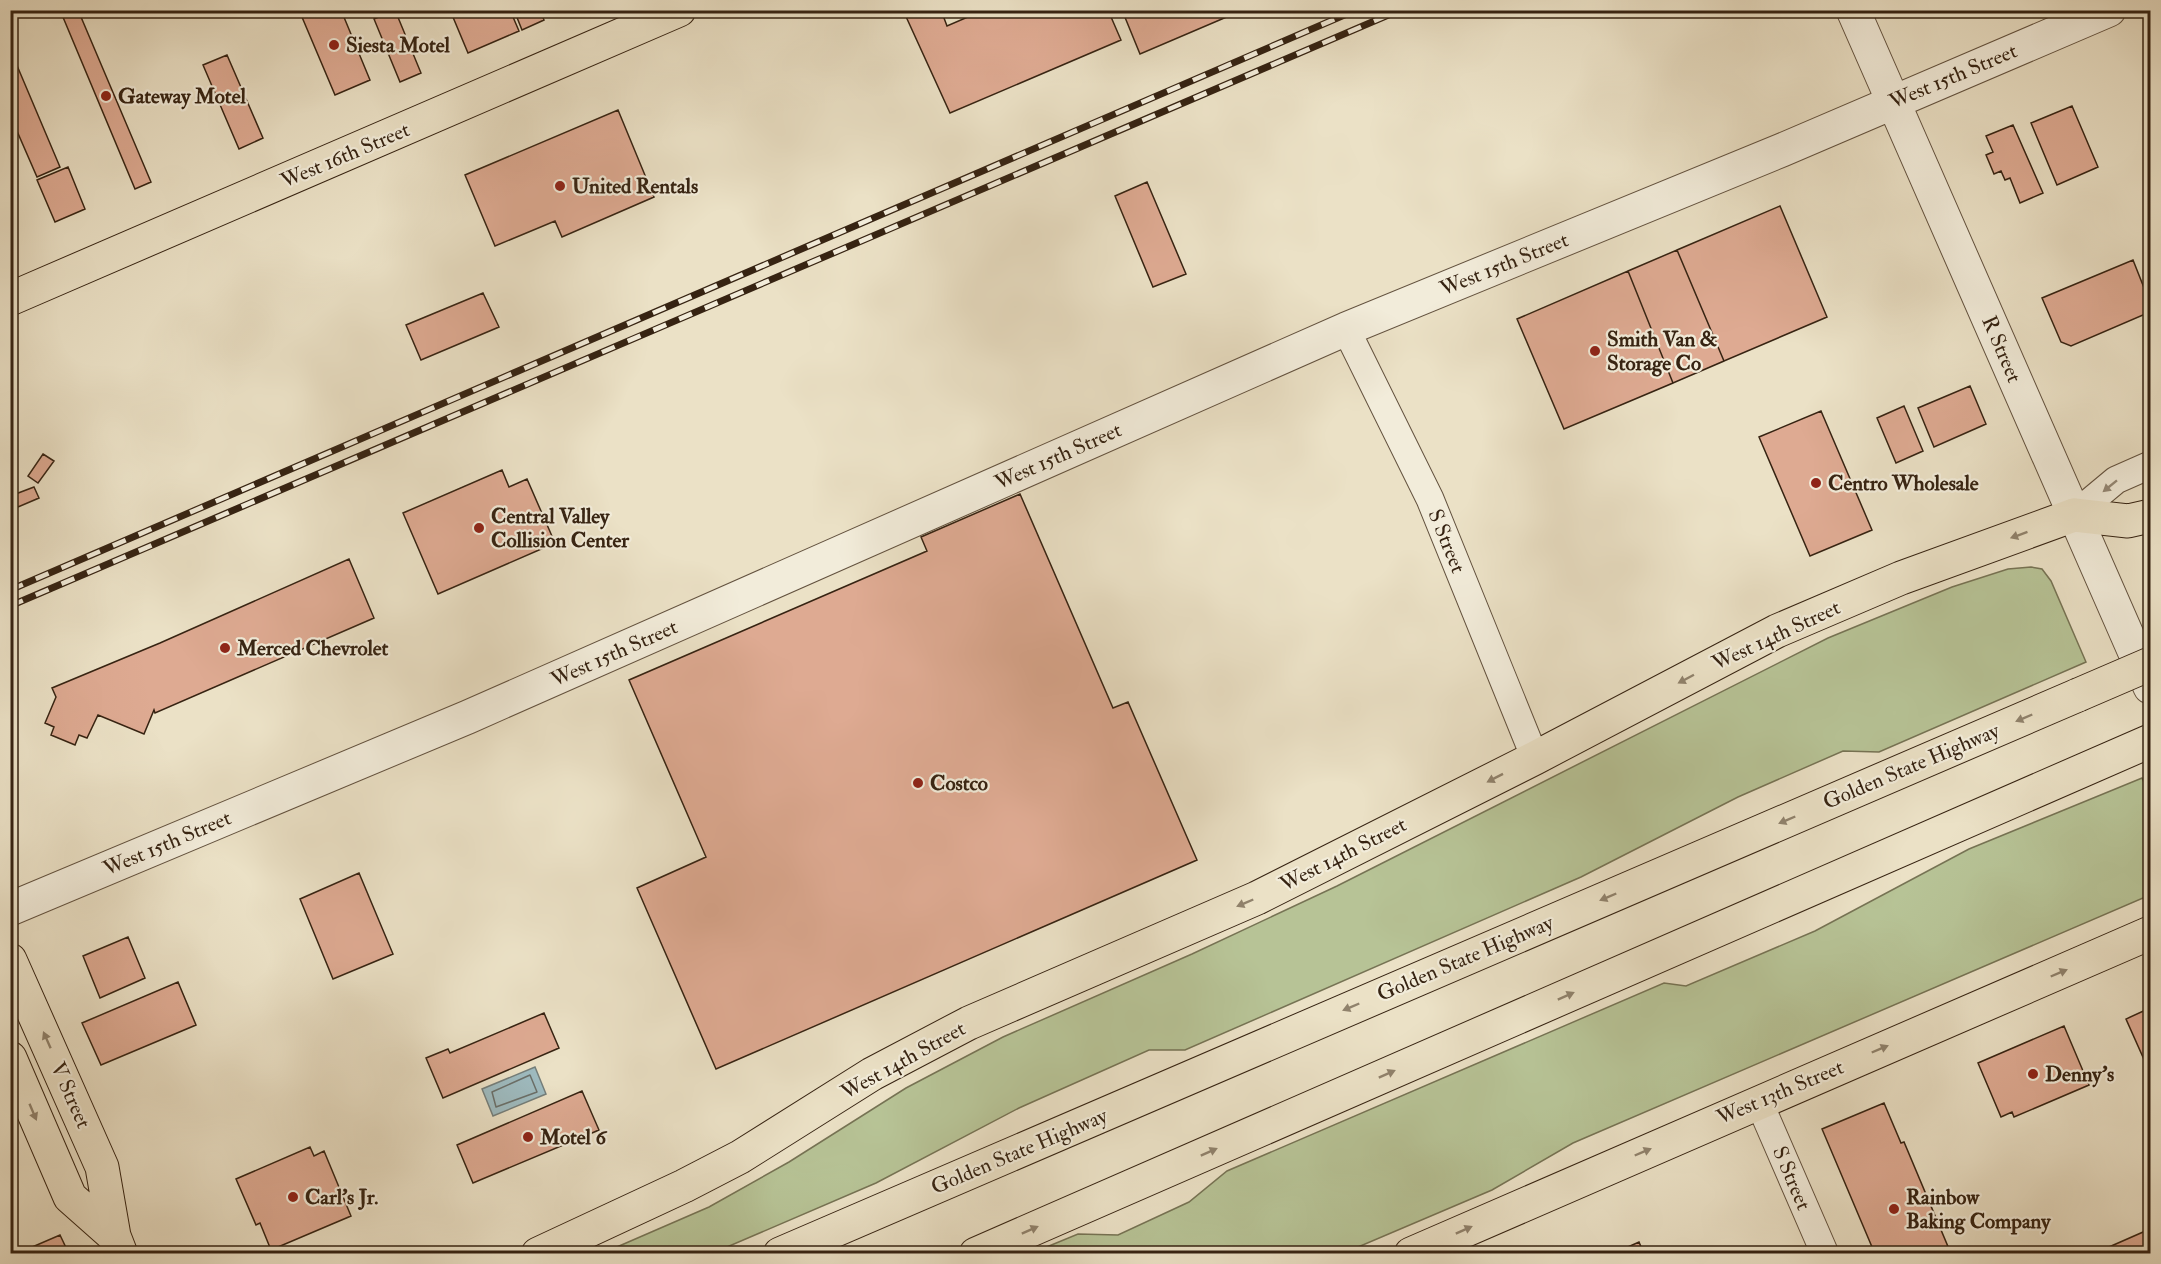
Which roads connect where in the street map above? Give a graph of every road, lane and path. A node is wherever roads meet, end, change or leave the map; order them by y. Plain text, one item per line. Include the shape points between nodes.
1 (679, 10) edge
2 (1853, 10) edge
3 (2109, 10) edge
4 (1894, 101) junction
5 (10, 299) edge
6 (1346, 329) junction
7 (2151, 465) edge
8 (2074, 515) junction
9 (2151, 516) edge
10 (2151, 664) edge
11 (2151, 687) edge
12 (2151, 741) edge
13 (1535, 758) junction
14 (10, 909) edge
15 (2151, 933) edge
16 (10, 960) edge
17 (10, 1058) edge
18 (1759, 1101) junction
19 (117, 1245) edge
20 (538, 1254) edge
21 (780, 1254) edge
22 (976, 1254) edge
23 (1410, 1254) edge
24 (1825, 1254) edge

1 - 5 main road, West 16th Street
2 - 4 street, R Street
3 - 4 street, West 15th Street
4 - 6 street, West 15th Street
4 - 8 street, R Street
6 - 13 street, S Street via 1430,499
6 - 14 street, West 15th Street via 468,717
7 -> 8 street, West 14th Street via 2116,480
8 - 9 main road via 2128,521
8 - 11 street, R Street
8 -> 13 main road, West 14th Street via 1901,578 1777,631
10 -> 21 main road, Golden State Highway, bridge
22 -> 12 main road
13 -> 20 main road, West 14th Street via 1257,898 969,1023 872,1074 740,1156
18 -> 15 main road, West 13th Street
19 -> 16 main road, V Street via 102,1167
17 -> 19 main road, V Street via 70,1197
23 -> 18 main road, West 13th Street
18 - 24 street, S Street

